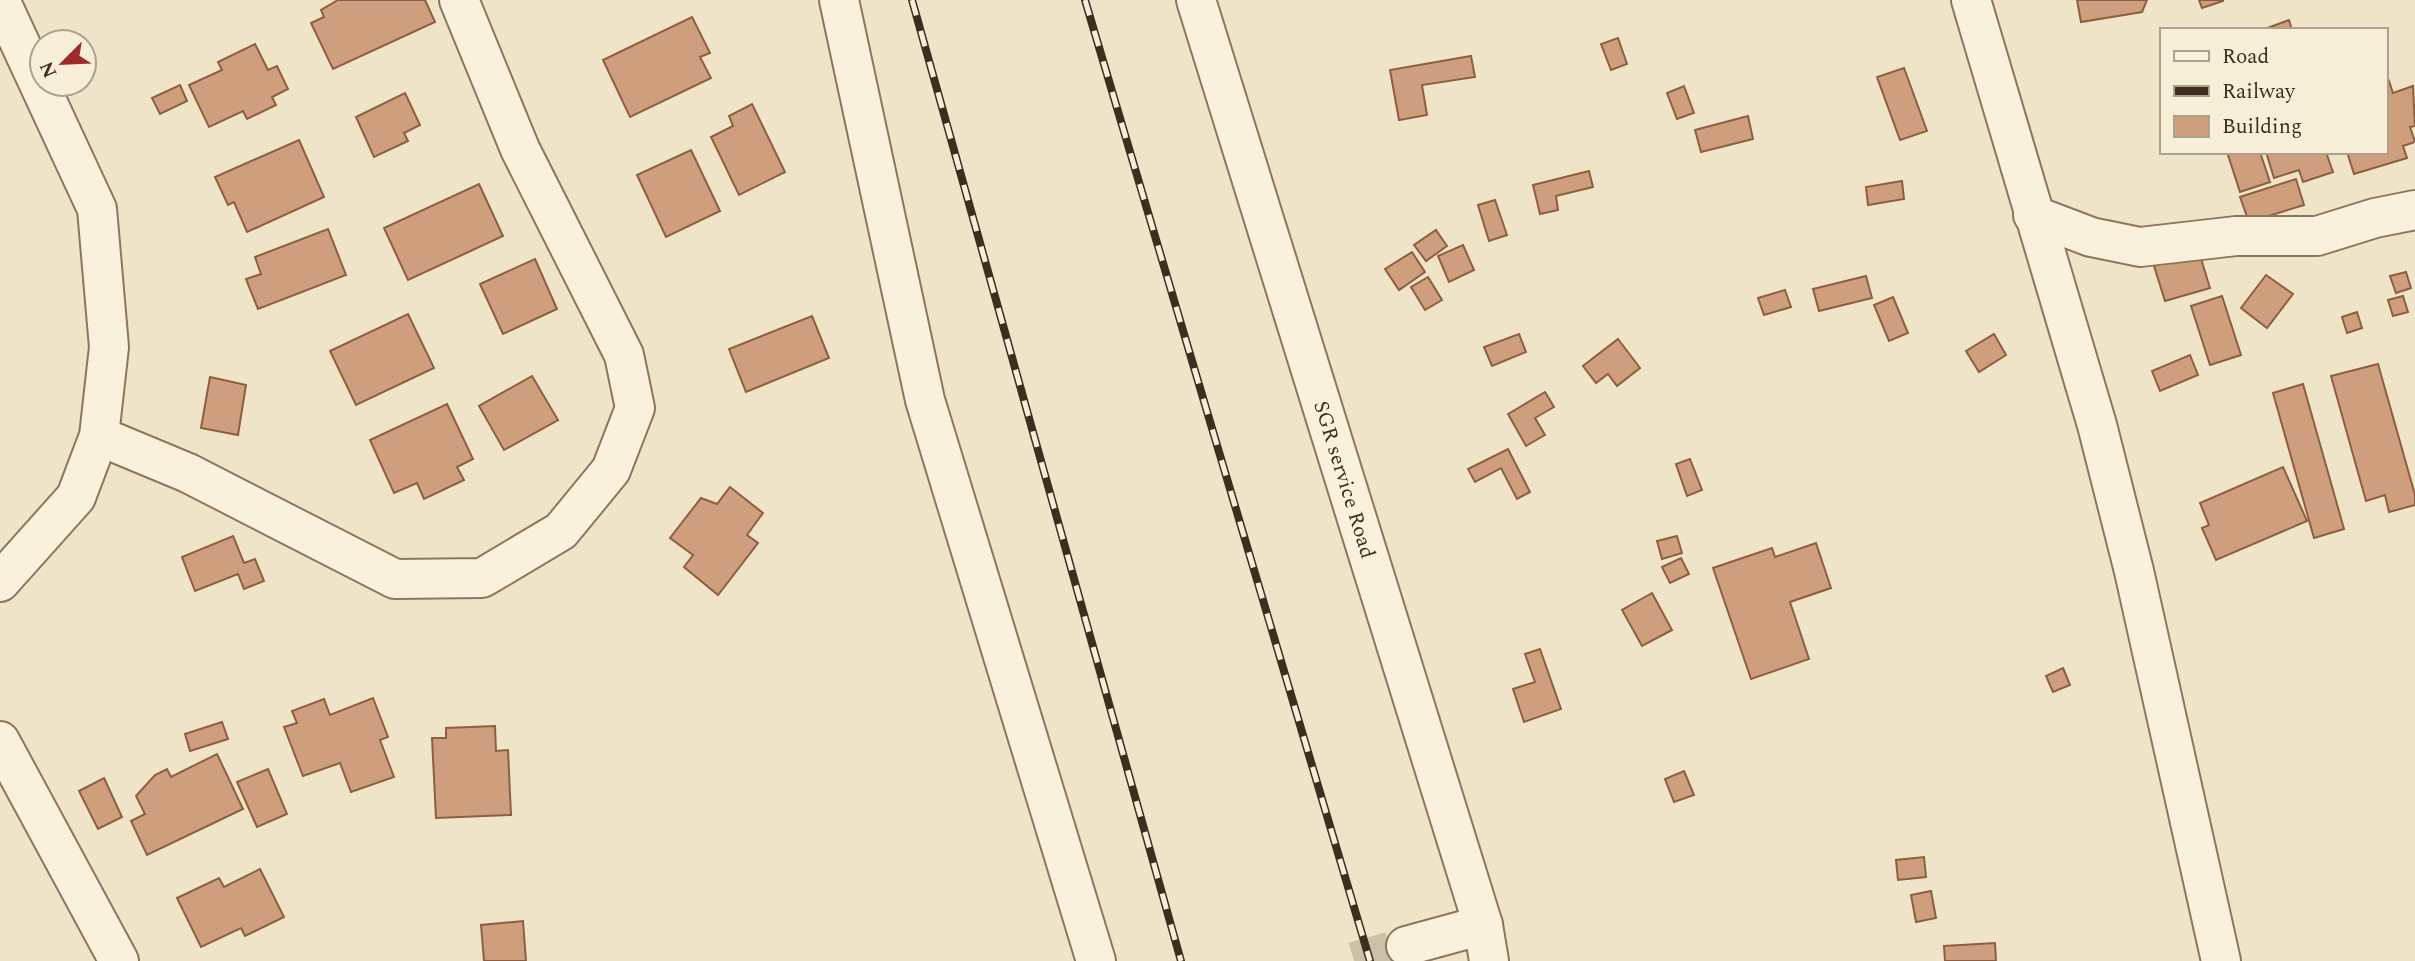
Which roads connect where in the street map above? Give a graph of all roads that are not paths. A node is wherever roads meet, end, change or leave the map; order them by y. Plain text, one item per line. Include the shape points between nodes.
1 (0, 0) edge
2 (459, 0) edge
3 (839, 0) edge
4 (1196, 0) edge
5 (1971, 0) edge
6 (2415, 211) edge
7 (2033, 215) junction
8 (99, 436) junction
9 (0, 582) edge
10 (0, 741) edge
11 (1486, 943) edge
12 (1406, 946) tunnel mouth
13 (119, 961) edge
14 (1096, 961) edge
15 (2221, 961) edge

1 - 8 street via 97,209 109,347
2 - 8 street via 520,149 624,355 635,408 611,470 561,531 482,578 395,579 188,473
3 - 14 street via 925,400
4 - 11 street, SGR service Road
5 - 7 street
6 - 7 street via 2317,236 2236,236 2140,247 2091,237
7 - 15 street via 2097,425 2131,558
8 - 9 street via 76,497
10 - 13 street
11 - 12 street

